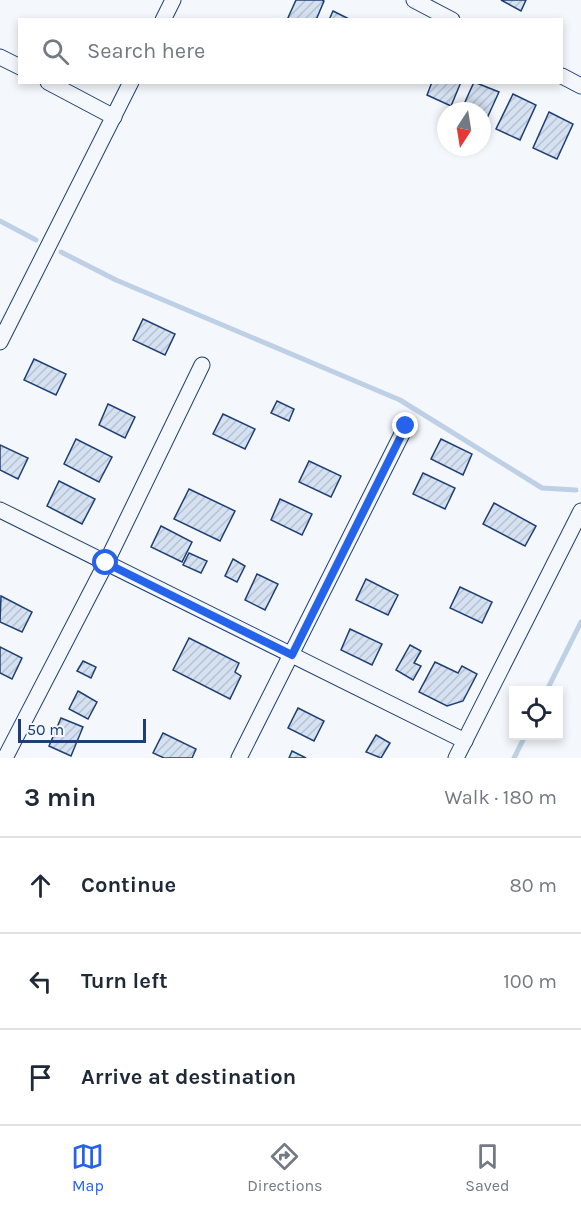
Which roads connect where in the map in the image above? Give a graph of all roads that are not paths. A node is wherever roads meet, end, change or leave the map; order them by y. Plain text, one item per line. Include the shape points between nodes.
1 (173, 0) edge
2 (414, 0) edge
3 (164, 18) edge
4 (448, 18) edge
5 (0, 57) edge
6 (18, 66) edge
7 (563, 77) edge
8 (52, 84) edge
9 (130, 84) edge
10 (581, 86) edge
11 (114, 117) junction
12 (0, 342) edge
13 (202, 365) dead end
14 (406, 426) dead end
15 (0, 510) edge
16 (581, 511) edge
17 (106, 563) junction
18 (292, 655) junction
19 (465, 741) junction
20 (5, 758) edge
21 (239, 758) edge
22 (456, 758) edge

1 - 3 street
2 - 4 street
5 - 6 street
7 - 10 street
8 - 11 street
9 - 11 street
11 - 12 street
13 - 17 street
14 - 18 street
15 - 17 street
16 - 19 street
17 - 18 street
17 - 20 street
18 - 19 street
18 - 21 street
19 - 22 street

